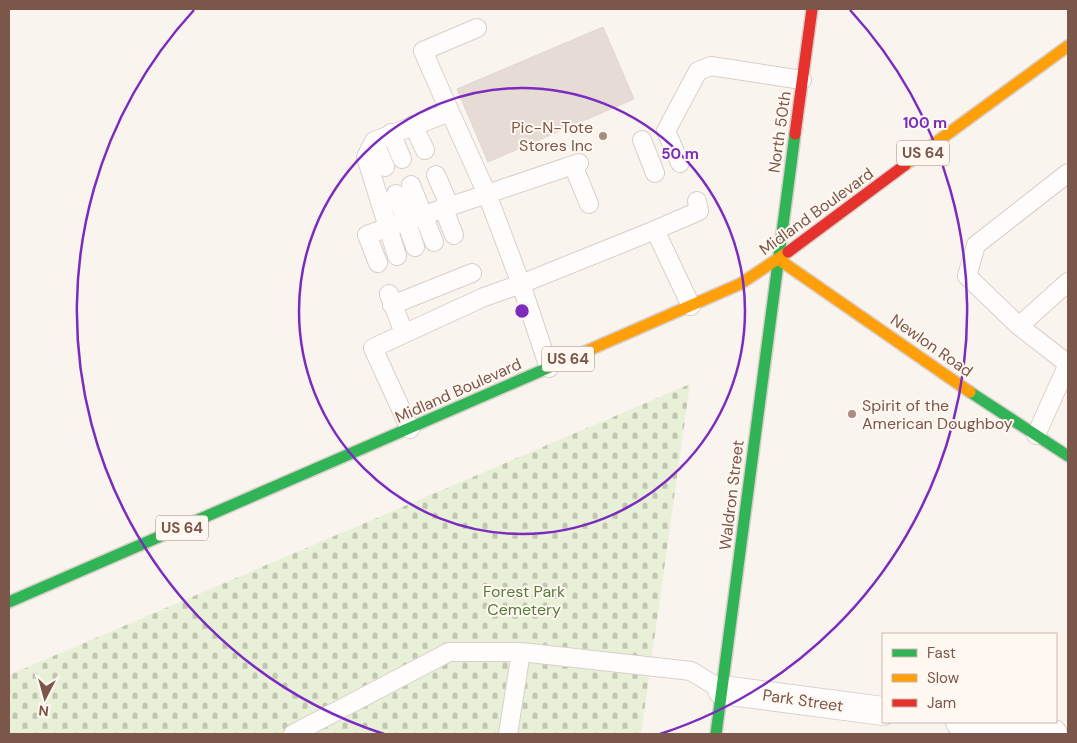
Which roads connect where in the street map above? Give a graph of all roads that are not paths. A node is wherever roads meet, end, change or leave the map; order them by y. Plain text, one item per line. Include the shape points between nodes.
1 (812, 9) edge
2 (477, 28) dead end
3 (1068, 46) edge
4 (802, 80) junction
5 (450, 112) junction
6 (413, 125) junction
7 (666, 131) junction
8 (391, 134) junction
9 (374, 141) junction
10 (425, 150) dead end
11 (402, 160) dead end
12 (680, 163) dead end
13 (385, 167) dead end
14 (656, 173) dead end
15 (1068, 173) edge
16 (436, 175) dead end
17 (404, 190) dead end
18 (487, 194) junction
19 (697, 201) dead end
20 (589, 204) dead end
21 (446, 206) junction
22 (414, 217) junction
23 (387, 227) junction
24 (644, 231) junction
25 (454, 234) dead end
26 (434, 242) dead end
27 (415, 247) dead end
28 (397, 256) dead end
29 (778, 259) junction
30 (378, 263) dead end
31 (1068, 282) edge
32 (522, 284) junction
33 (484, 297) junction
34 (691, 306) junction
35 (1019, 326) junction
36 (404, 333) junction
37 (1068, 364) edge
38 (549, 368) junction
39 (410, 429) junction
40 (1036, 435) junction
41 (1068, 456) edge
42 (9, 602) edge
43 (521, 652) junction
44 (722, 690) junction
45 (882, 711) edge
46 (968, 723) edge
47 (293, 734) edge
48 (508, 734) edge
49 (716, 734) edge
50 (1053, 734) edge

1 - 4 main road, North 50th
2 - 5 lane via 423,50
3 - 29 main road, Midland Boulevard / US 64
4 - 7 lane via 711,66 698,71
4 - 29 main road, North 50th
5 - 6 lane
5 - 18 lane
6 - 8 lane
6 - 10 lane
7 - 12 lane
7 - 14 lane via 637,141
8 - 9 lane
8 - 11 lane
9 - 13 lane
9 - 23 lane via 366,157
15 - 35 lane via 976,245 967,276
16 - 21 lane
17 - 22 lane
18 - 20 lane via 576,164
18 - 21 lane
18 - 32 lane
19 - 24 lane via 700,211 673,217
21 - 22 lane
21 - 25 lane
22 - 23 lane
22 - 26 lane
22 - 27 lane
23 - 28 lane
23 - 30 lane via 367,235
24 - 32 lane
24 - 34 lane
29 - 34 main road, Midland Boulevard / US 64 via 740,284
29 - 40 main road, Newlon Road
29 - 44 main road, Waldron Street
31 - 35 lane
32 - 33 lane
32 - 38 lane
33 - 36 lane
33 - 36 lane via 469,267 390,299
34 - 38 main road, Midland Boulevard / US 64
35 - 37 lane
36 - 39 lane via 372,348
37 - 40 lane
38 - 39 main road, Midland Boulevard / US 64
39 - 42 main road, Midland Boulevard / US 64
40 - 41 main road, Newlon Road
43 - 44 lane via 691,670
43 - 47 lane via 450,652
43 - 48 lane
44 - 45 street, Park Street
44 - 49 main road, Waldron Street
46 - 50 street

